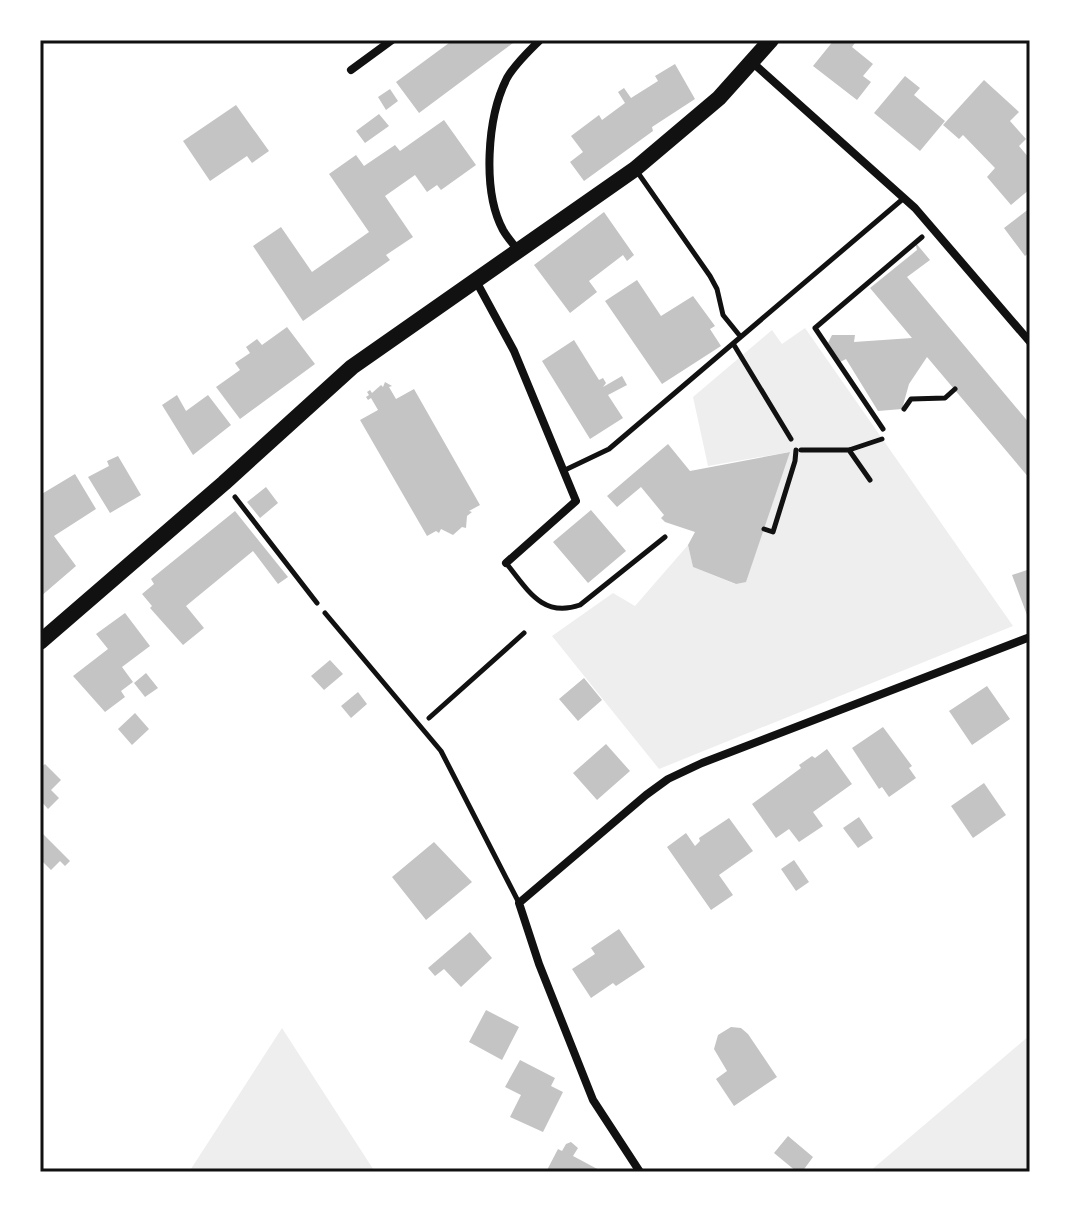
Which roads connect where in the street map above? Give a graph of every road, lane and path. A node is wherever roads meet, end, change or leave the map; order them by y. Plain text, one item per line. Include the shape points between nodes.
1 (392, 40) edge
2 (540, 40) edge
3 (771, 40) edge
4 (753, 63) junction
5 (351, 70) dead end
6 (635, 169) junction
7 (904, 198) junction
8 (933, 227) junction
9 (518, 250) junction
10 (476, 281) junction
11 (740, 336) junction
12 (1030, 342) edge
13 (734, 345) junction
14 (955, 389) dead end
15 (904, 409) dead end
16 (883, 429) dead end
17 (791, 439) joint
18 (882, 439) dead end
19 (796, 450) junction
20 (849, 450) junction
21 (565, 470) junction
22 (870, 480) dead end
23 (224, 483) junction
24 (764, 529) dead end
25 (665, 537) dead end
26 (506, 563) joint
27 (325, 613) joint
28 (524, 633) dead end
29 (1030, 637) edge
30 (40, 642) edge
31 (419, 726) junction
32 (519, 903) junction
33 (640, 1172) edge

1 - 5 street
2 - 9 street via 508,77 493,123 492,195 503,230
3 - 4 main road
4 - 6 main road
4 - 7 street
6 - 9 main road
6 - 11 lane via 710,276 723,315
7 - 8 street
7 - 11 lane
8 - 12 street
8 - 16 path via 815,328
9 - 10 main road
10 - 21 street
10 - 23 main road via 352,367
11 - 13 lane
13 - 17 lane
13 - 21 lane via 609,449
14 - 15 path via 945,398 911,399
17 - 19 path
18 - 20 path
19 - 20 path
19 - 24 path via 773,532
20 - 22 path
21 - 26 street via 576,501
23 - 27 path
23 - 30 main road
25 - 26 lane via 568,609 539,601
27 - 31 lane
28 - 31 path
29 - 32 street via 668,779
31 - 32 lane via 441,751
32 - 33 street via 593,1100

